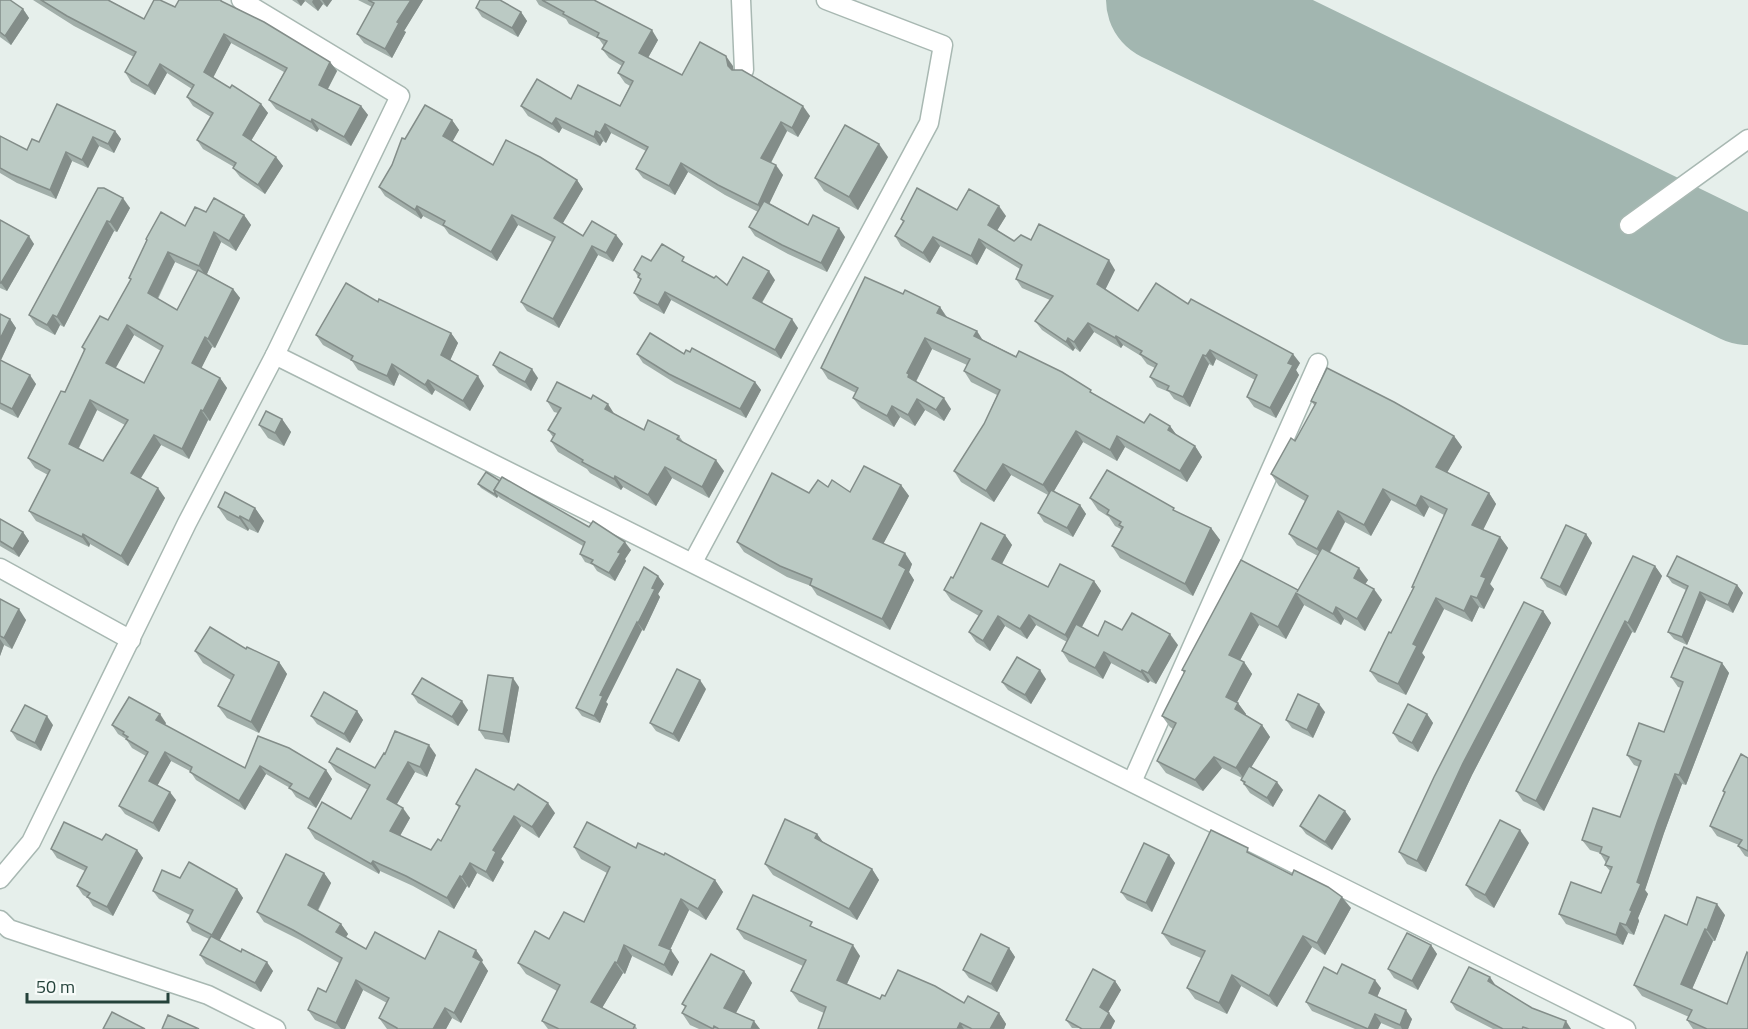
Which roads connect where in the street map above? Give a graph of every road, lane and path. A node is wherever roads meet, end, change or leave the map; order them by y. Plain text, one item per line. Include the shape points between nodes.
1 (241, 0) edge
2 (741, 0) edge
3 (826, 0) edge
4 (744, 70) edge
5 (1748, 139) edge
6 (1629, 225) dead end
7 (275, 355) junction
8 (1318, 363) dead end
9 (693, 562) junction
10 (0, 568) edge
11 (131, 640) junction
12 (1132, 782) junction
13 (0, 879) edge
14 (0, 920) edge
15 (276, 1029) edge
16 (1626, 1029) edge

1 - 7 street via 400,96
2 - 4 street
3 - 9 street via 943,45 929,123
5 - 6 street
7 - 9 street
7 - 11 street
8 - 12 street
9 - 12 street
10 - 11 street
11 - 13 street via 31,842
12 - 16 street
14 - 15 street via 9,928 208,995

